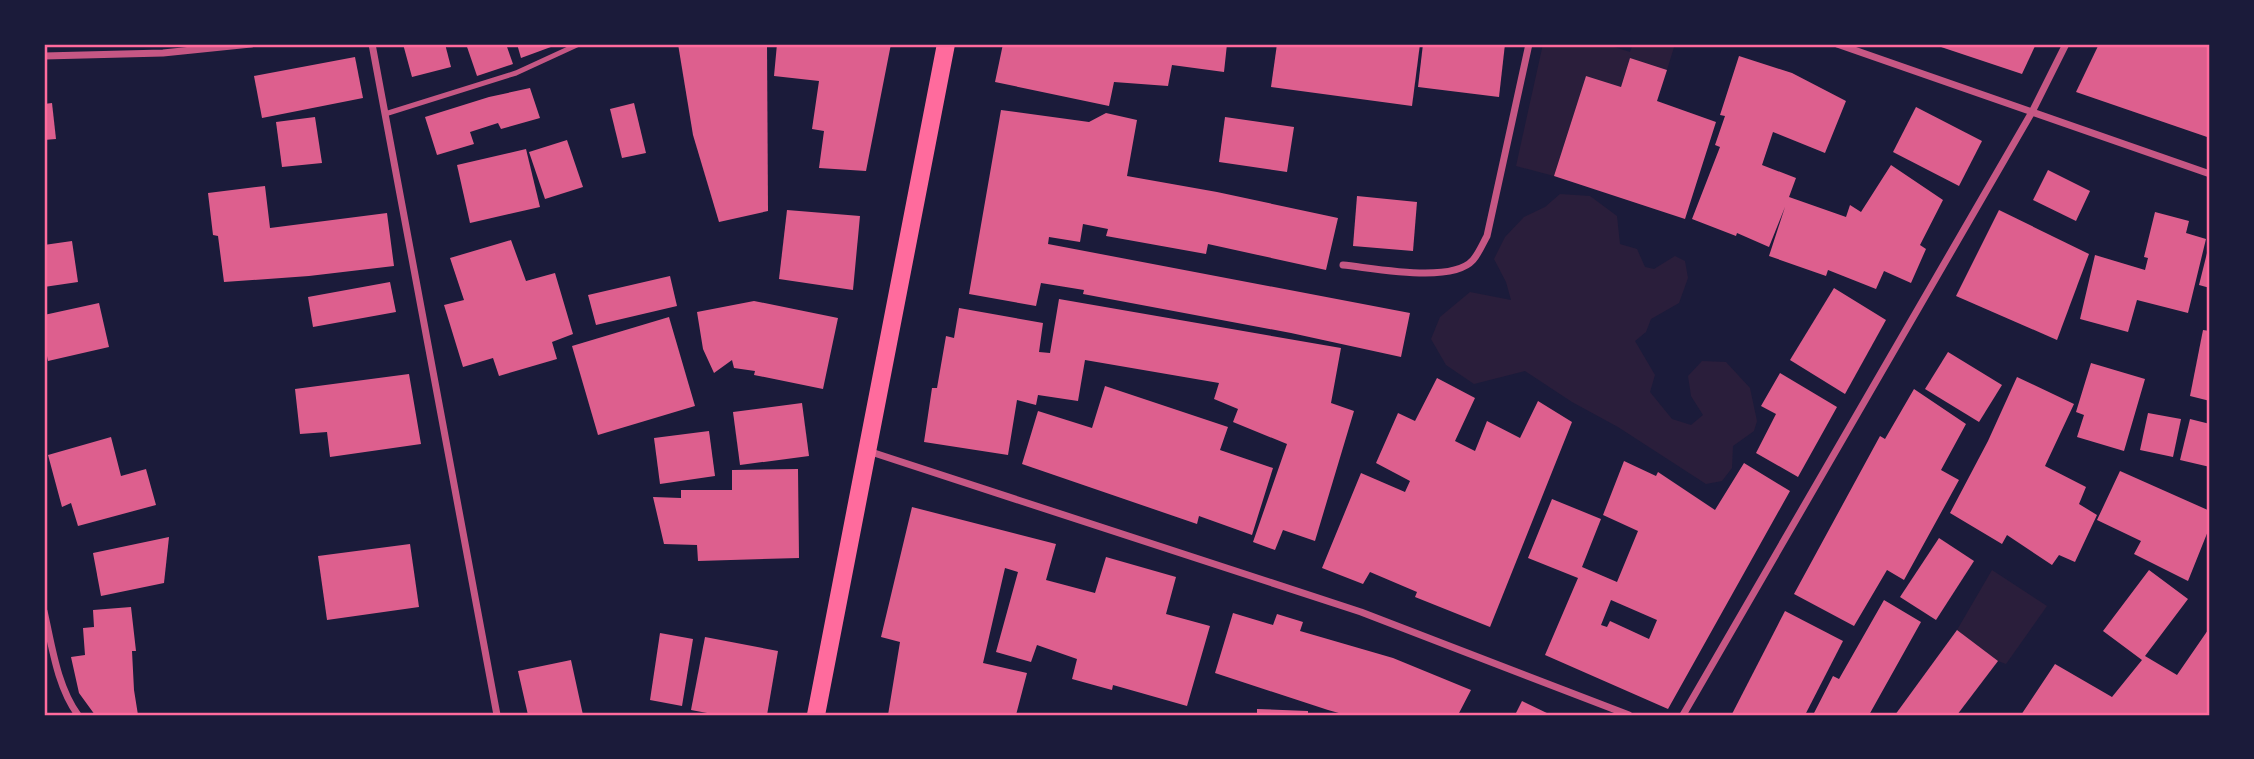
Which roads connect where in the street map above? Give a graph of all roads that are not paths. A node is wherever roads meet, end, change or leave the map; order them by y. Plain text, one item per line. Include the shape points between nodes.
1 (251, 44) edge
2 (372, 44) edge
3 (579, 44) edge
4 (947, 44) edge
5 (1529, 44) edge
6 (1837, 44) edge
7 (2066, 44) edge
8 (44, 56) edge
9 (2032, 112) junction
10 (385, 114) junction
11 (2210, 174) edge
12 (1343, 265) dead end
13 (867, 451) junction
14 (44, 611) edge
15 (78, 715) edge
16 (497, 715) edge
17 (816, 715) edge
18 (1629, 715) edge
19 (1684, 715) edge

1 - 8 street via 163,53
2 - 10 street
3 - 10 lane via 516,74
4 - 13 main road
5 - 12 street via 1487,236 1472,261 1456,271 1434,274
6 - 9 street
7 - 9 street
9 - 11 street
9 - 19 street
10 - 16 street
13 - 17 main road
13 - 18 street via 1360,612
14 - 15 street via 57,669

